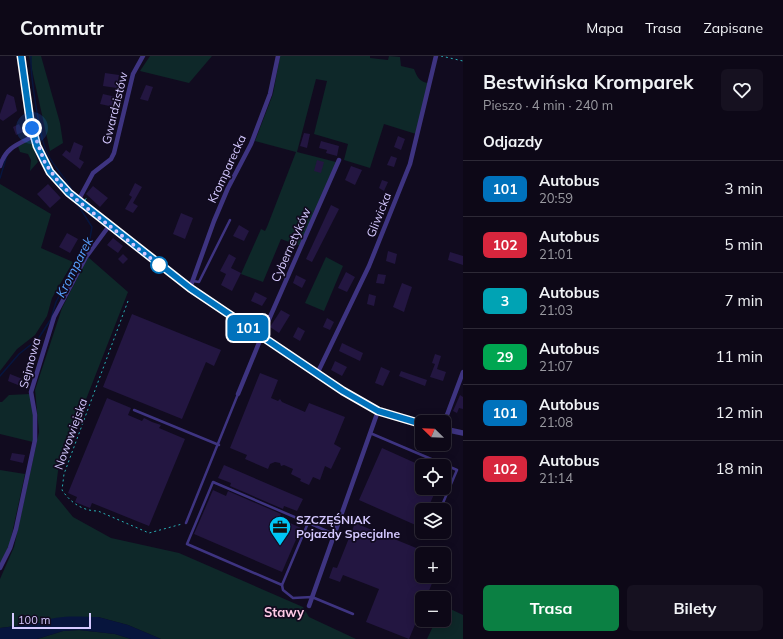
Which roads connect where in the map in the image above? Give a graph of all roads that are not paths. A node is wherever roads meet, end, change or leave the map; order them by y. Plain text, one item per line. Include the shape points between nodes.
1 (20, 56) edge
2 (142, 56) edge
3 (278, 56) edge
4 (436, 56) edge
5 (34, 136) junction
6 (339, 160) dead end
7 (0, 166) edge
8 (81, 201) junction
9 (230, 220) dead end
10 (109, 226) junction
11 (193, 281) junction
12 (190, 288) junction
13 (262, 337) junction
14 (463, 372) edge
15 (317, 374) junction
16 (238, 394) joint
17 (134, 410) dead end
18 (378, 411) junction
19 (447, 415) edge
20 (415, 422) edge
21 (451, 430) edge
22 (369, 433) junction
23 (463, 433) edge
24 (219, 445) junction
25 (443, 503) edge
26 (308, 522) junction
27 (186, 523) road end
28 (334, 534) junction
29 (1, 567) edge
30 (282, 584) junction
31 (312, 597) junction
32 (309, 606) dead end
33 (353, 614) dead end

1 - 5 street
2 - 8 street, Gwardzistów via 133,74 114,153 111,159 93,173
3 - 11 street, Kromparecka via 270,94 251,144 214,221
4 - 15 street, Gliwicka via 410,164 369,266
5 - 7 street via 10,149 3,156
5 - 8 street via 50,172 69,193
6 - 13 street, Cybernetyków
8 - 10 street
9 - 11 lane via 199,282
10 - 12 street
10 - 29 street, Sejmowa via 86,257 54,317 31,392 35,415 35,440 16,529
11 - 12 street, Kromparecka
12 - 13 street
13 - 15 street
13 - 16 street, Cybernetyków
14 - 19 street
15 - 18 street via 351,397
16 - 24 lane
17 - 24 lane
18 - 20 street
18 - 22 street
21 - 23 street
22 - 25 lane via 457,470
22 - 28 street
24 - 27 lane
26 - 28 lane
26 - 30 lane
26 - 30 lane via 213,482 210,489 187,544
28 - 31 street
30 - 31 lane via 283,590 293,598
31 - 32 street
31 - 33 lane

